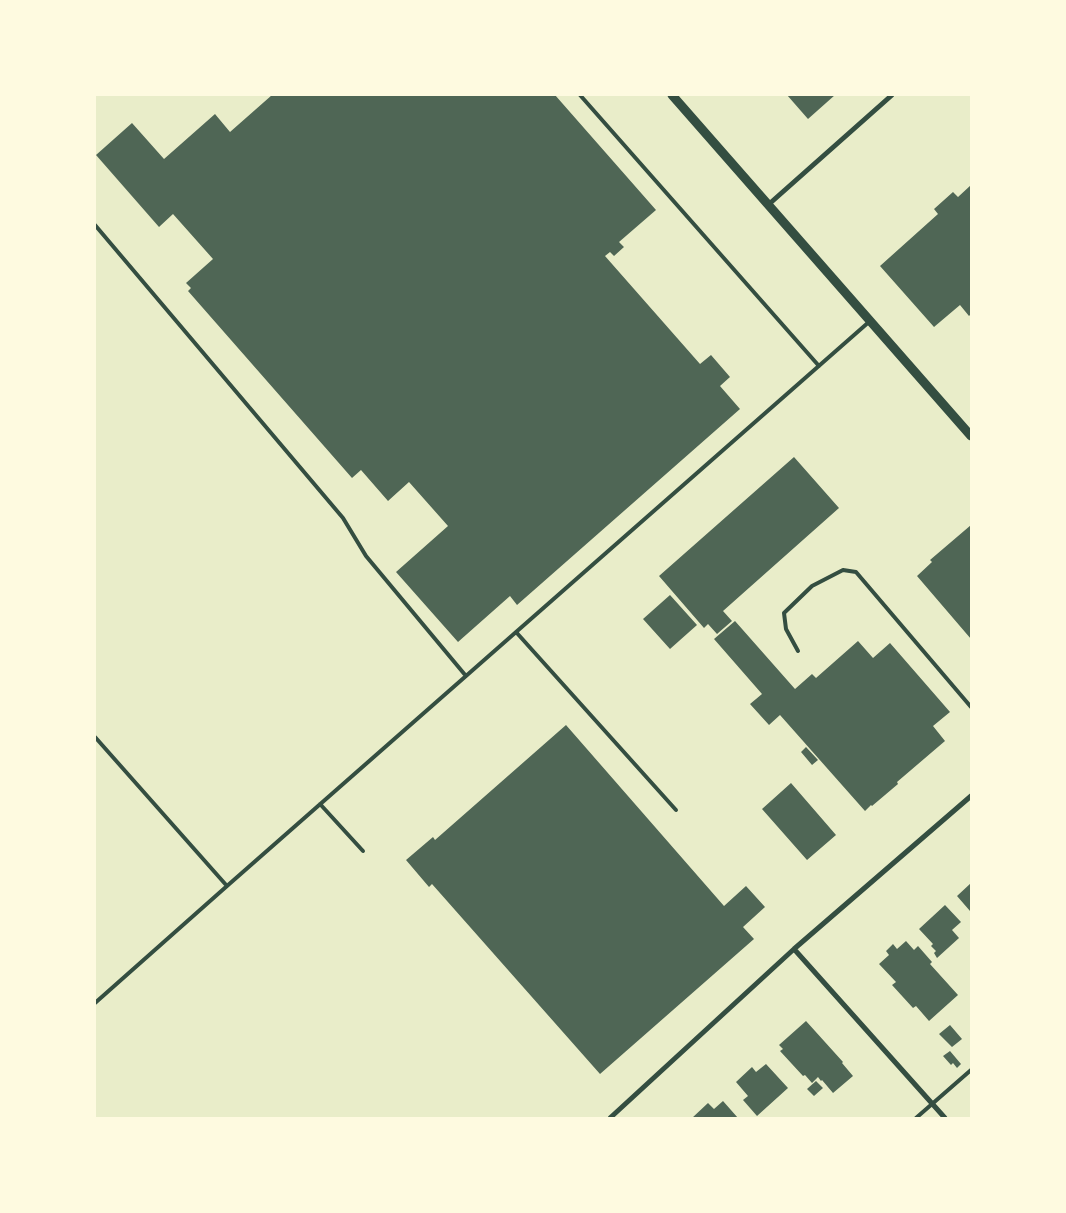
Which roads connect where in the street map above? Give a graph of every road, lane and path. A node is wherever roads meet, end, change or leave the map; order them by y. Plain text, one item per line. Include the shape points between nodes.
1 (580, 95) edge
2 (672, 95) edge
3 (892, 95) edge
4 (768, 204) junction
5 (95, 225) edge
6 (870, 321) junction
7 (819, 366) junction
8 (971, 436) edge
9 (516, 632) junction
10 (798, 651) dead end
11 (466, 676) junction
12 (971, 707) edge
13 (95, 737) edge
14 (971, 796) edge
15 (320, 804) junction
16 (676, 810) dead end
17 (363, 851) dead end
18 (226, 886) junction
19 (794, 949) junction
20 (95, 1003) edge
21 (971, 1070) edge
22 (932, 1104) junction
23 (610, 1118) edge
24 (916, 1118) edge
25 (945, 1118) edge

1 - 7 lane
2 - 4 street
3 - 4 street
4 - 6 street
5 - 11 lane via 343,518 366,556
6 - 7 lane
6 - 8 street
7 - 9 lane
9 - 11 lane
9 - 16 lane
10 - 12 lane via 786,629 784,614 812,586 843,570 856,572
11 - 15 lane
13 - 18 lane
14 - 19 street
15 - 17 lane
15 - 18 lane
18 - 20 lane
19 - 22 street
19 - 23 street
21 - 22 lane
22 - 24 lane
22 - 25 street

